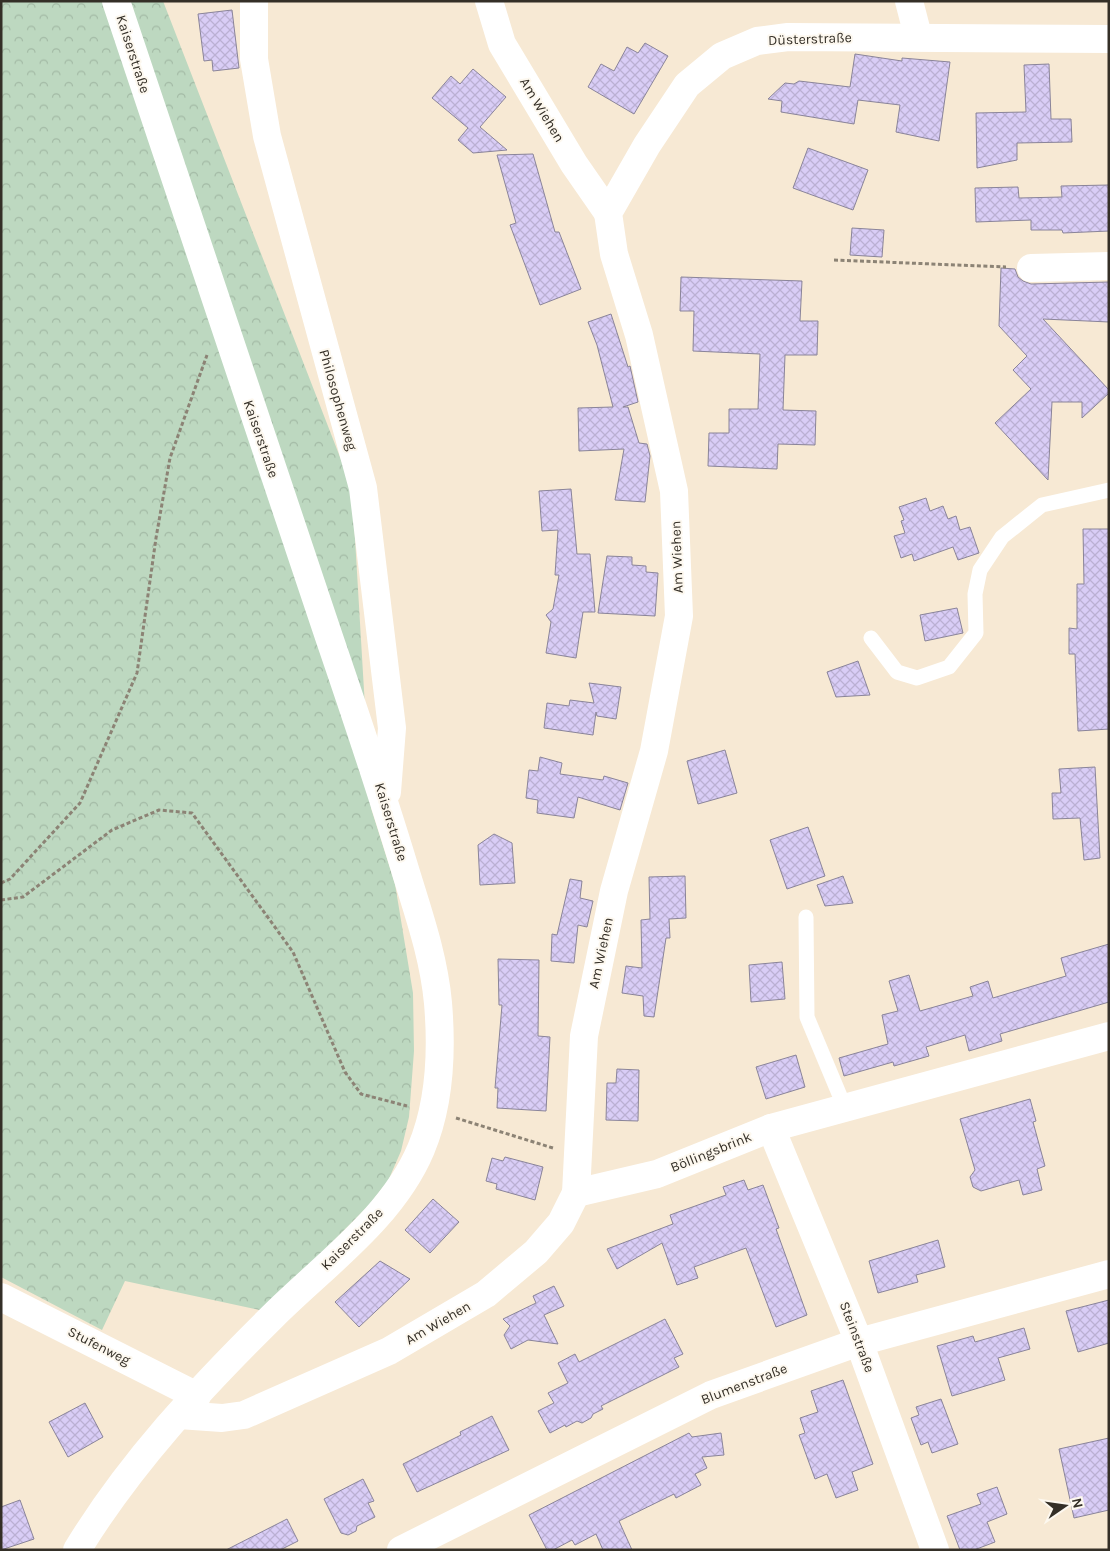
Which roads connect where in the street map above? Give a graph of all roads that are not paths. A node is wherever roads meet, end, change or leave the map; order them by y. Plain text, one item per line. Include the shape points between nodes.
1 (116, 1) edge
2 (254, 1) edge
3 (489, 1) edge
4 (909, 1) edge
5 (918, 36) junction
6 (1109, 39) edge
7 (608, 212) junction
8 (1109, 266) edge
9 (1031, 268) road end
10 (1109, 490) edge
11 (871, 638) dead end
12 (386, 805) junction
13 (806, 917) dead end
14 (1109, 1036) edge
15 (844, 1108) junction
16 (771, 1128) junction
17 (576, 1193) junction
18 (1109, 1274) edge
19 (1, 1297) edge
20 (859, 1342) junction
21 (188, 1405) junction
22 (77, 1550) edge
23 (401, 1550) edge
24 (935, 1550) edge

1 - 12 street, Kaiserstraße
2 - 12 street, Philosophenweg via 254,59 267,136 363,488 392,728
3 - 7 street, Am Wiehen via 502,44 574,164
4 - 5 street
5 - 6 street, Düsterstraße
5 - 7 street, Düsterstraße via 788,37 756,41 722,56 687,85
7 - 17 street, Am Wiehen via 614,254 639,335 674,491 679,616 654,750 614,891 584,1036
8 - 9 street
10 - 11 lane via 1042,505 1002,537 980,570 975,594 976,633 948,667 917,678 897,672
12 - 21 street, Kaiserstraße via 427,939 438,1001 440,1056 433,1111 421,1150 379,1215 270,1319
13 - 15 lane via 807,1017
14 - 15 street, Böllingsbrink
15 - 16 street, Böllingsbrink
16 - 17 street, Böllingsbrink via 657,1174
16 - 20 street, Steinstraße
17 - 21 street, Am Wiehen via 561,1224 515,1270 486,1294 389,1351 244,1415 222,1418
18 - 20 street, Blumenstraße
19 - 21 street, Stufenweg
20 - 23 street, Blumenstraße via 711,1395
20 - 24 street, Steinstraße
21 - 22 street, Kaiserstraße via 118,1486

